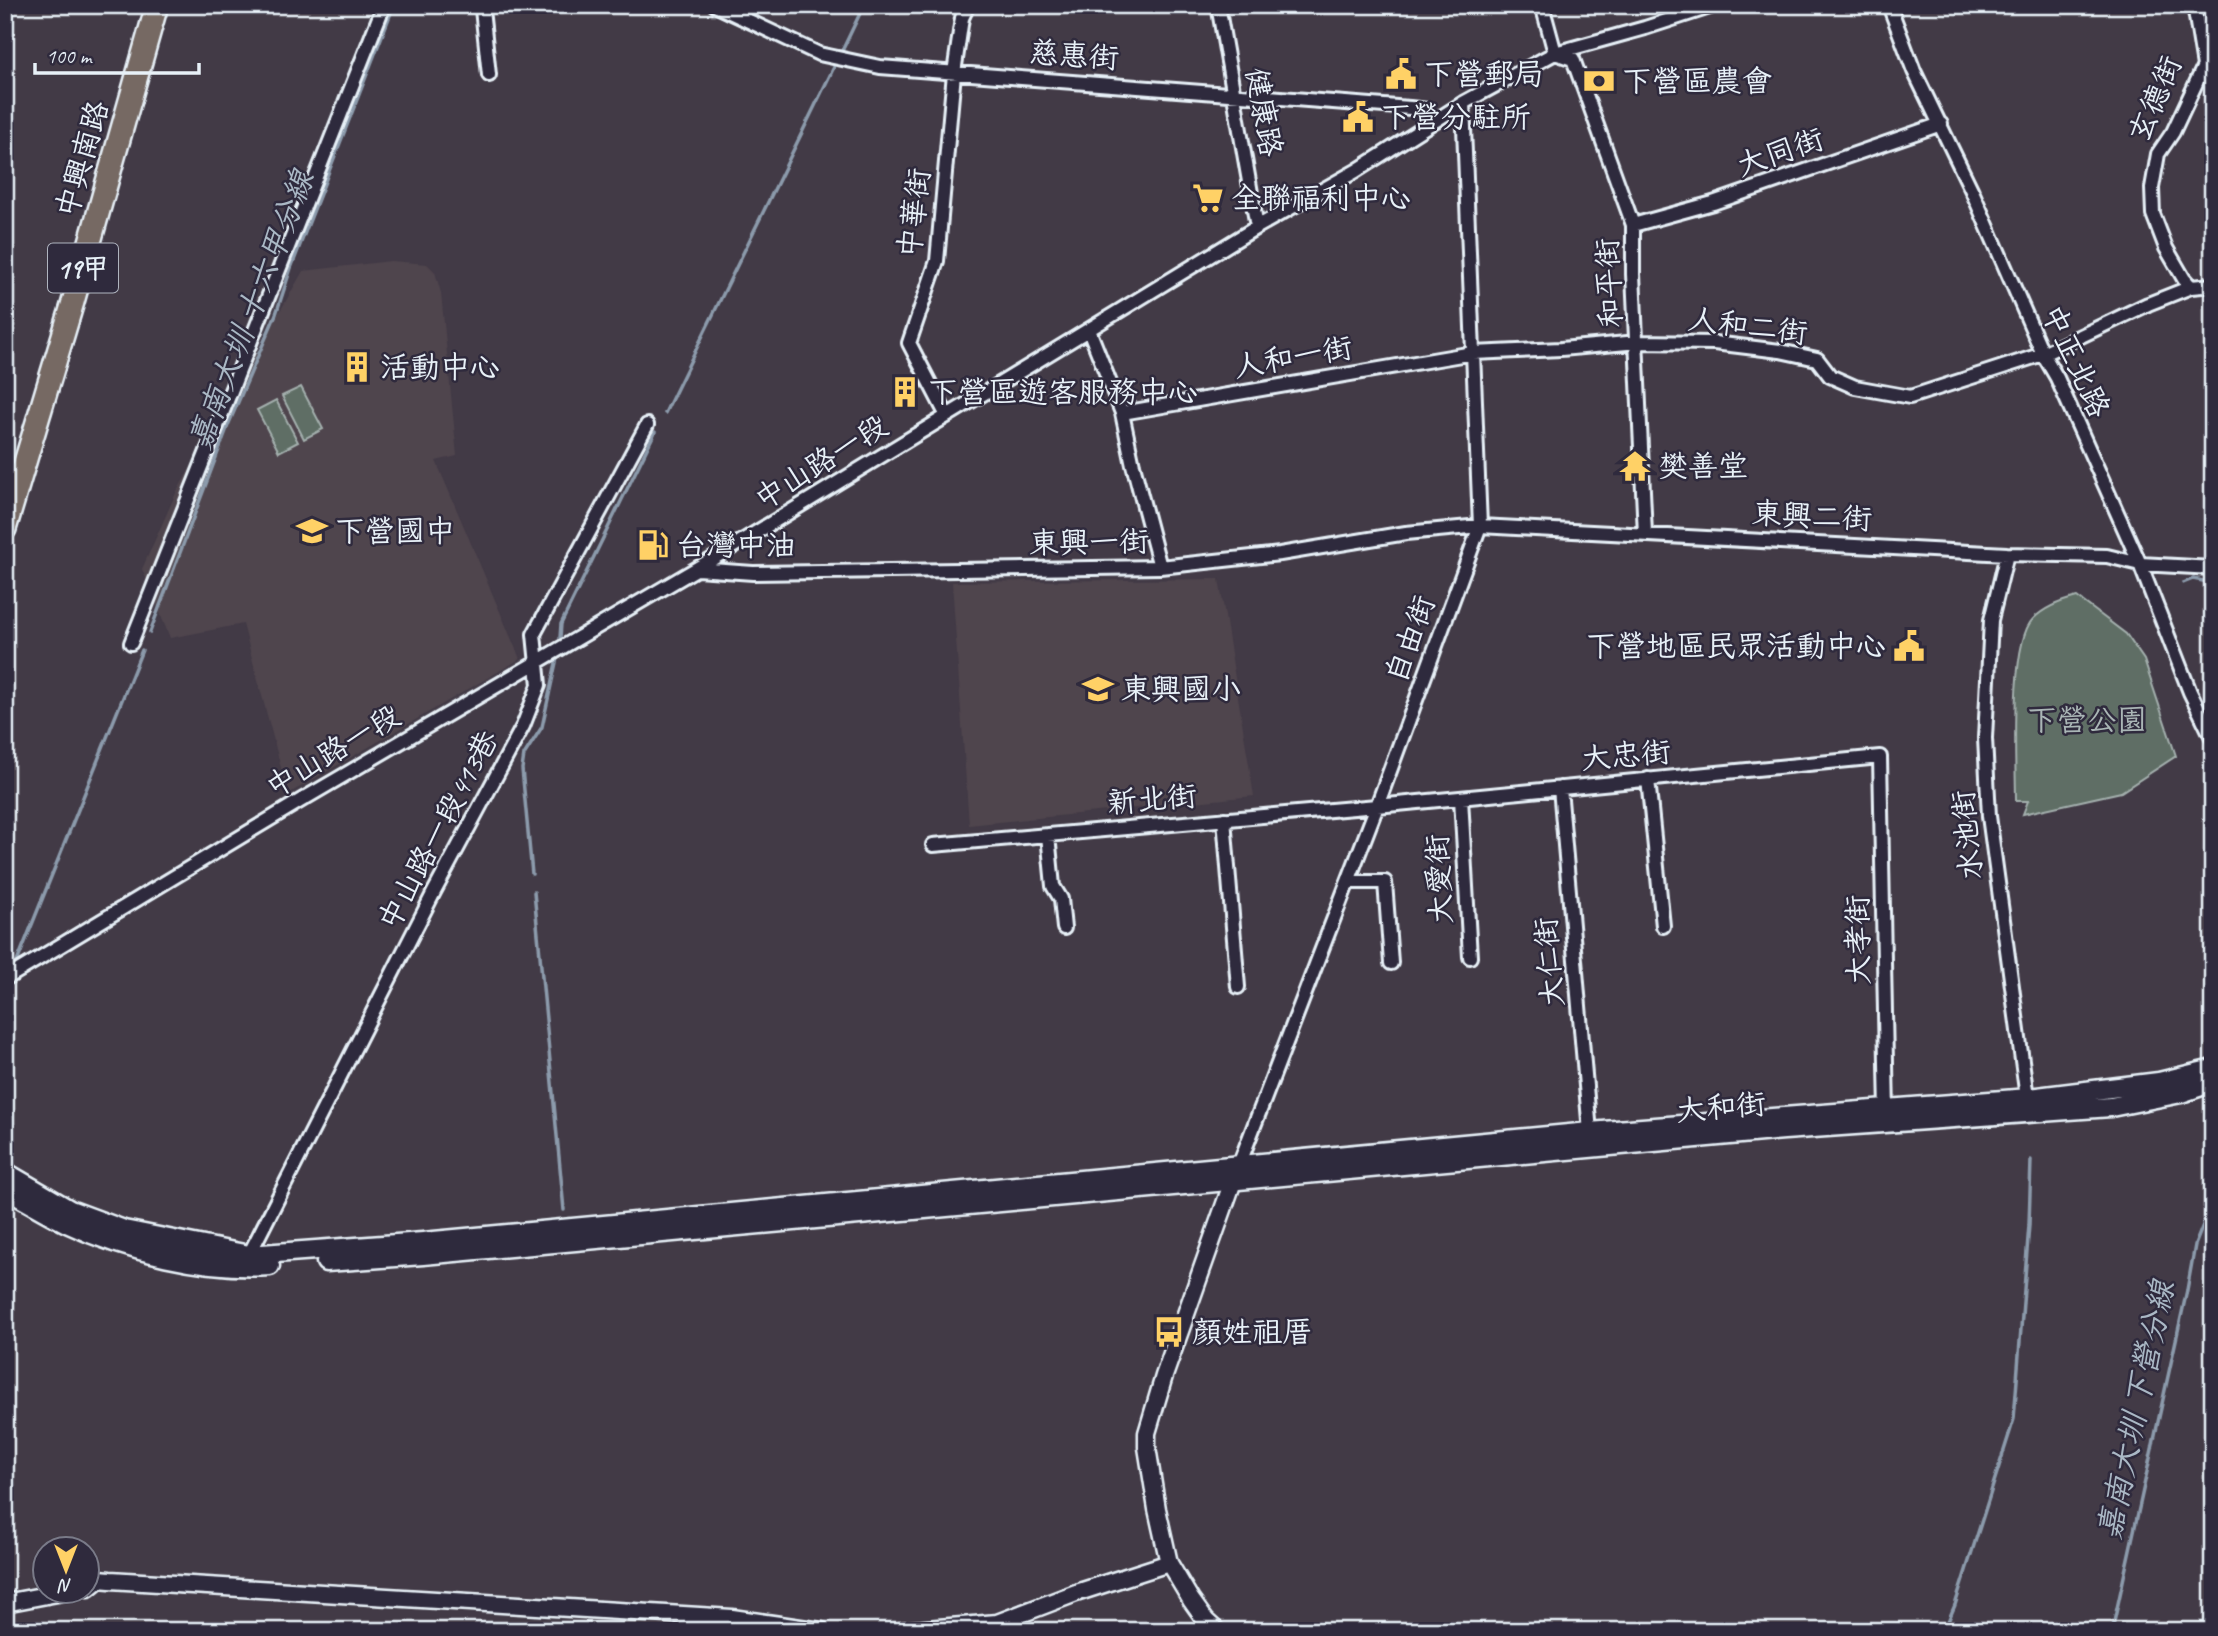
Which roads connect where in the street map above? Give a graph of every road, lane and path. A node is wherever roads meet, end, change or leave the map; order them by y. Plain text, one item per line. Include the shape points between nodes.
1 (157, 5) edge
2 (384, 5) edge
3 (484, 5) edge
4 (715, 5) edge
5 (968, 5) edge
6 (1218, 5) edge
7 (1542, 5) edge
8 (1716, 5) edge
9 (1889, 5) edge
10 (2194, 5) edge
11 (1555, 53) junction
12 (954, 73) junction
13 (489, 75) dead end
14 (1235, 94) junction
15 (1462, 103) junction
16 (1430, 122) junction
17 (1941, 124) junction
18 (1633, 225) junction
19 (1257, 227) junction
20 (2213, 285) edge
21 (2191, 287) junction
22 (1089, 330) junction
23 (1638, 342) junction
24 (1473, 353) junction
25 (2043, 354) junction
26 (1122, 413) junction
27 (947, 415) junction
28 (647, 425) dead end
29 (1480, 526) junction
30 (5, 529) edge
31 (1645, 534) junction
32 (2007, 554) junction
33 (2140, 564) junction
34 (1160, 567) junction
35 (2213, 568) edge
36 (696, 569) junction
37 (131, 643) dead end
38 (536, 661) junction
39 (2213, 739) edge
40 (1880, 757) joint
41 (1648, 779) junction
42 (1560, 788) junction
43 (1461, 798) junction
44 (1377, 806) junction
45 (1224, 819) junction
46 (1048, 835) junction
47 (933, 845) dead end
48 (1348, 882) junction
49 (1663, 926) dead end
50 (1064, 928) dead end
51 (1470, 957) dead end
52 (1391, 963) dead end
53 (5, 979) edge
54 (1238, 987) dead end
55 (2213, 1069) edge
56 (2213, 1082) edge
57 (2028, 1105) junction
58 (1887, 1115) junction
59 (1590, 1132) junction
60 (5, 1172) edge
61 (1236, 1172) junction
62 (5, 1189) edge
63 (249, 1255) junction
64 (1169, 1563) junction
65 (102, 1579) edge
66 (32, 1598) edge
67 (5, 1603) edge
68 (821, 1631) edge
69 (903, 1631) edge
70 (1217, 1631) edge

1 - 30 main road, 中興南路 / 19甲
2 - 37 street
3 - 13 street
4 - 12 street, 慈惠街 via 831,58
5 - 12 street, 中華街
6 - 14 street, 健康路
7 - 11 street
8 - 11 street, 中山路一段
9 - 17 street, 中正北路 via 1914,71
10 - 21 street, 玄德街 via 2204,66 2158,154 2152,188 2153,214 2166,248
11 - 15 street, 中山路一段
11 - 18 street, 和平街 via 1573,59
12 - 14 street, 慈惠街
12 - 27 street, 中華街 via 939,255 909,343
14 - 16 street, 慈惠街 via 1427,110
14 - 19 street, 健康路
15 - 16 street, 中山路一段
15 - 24 street, 自由街
16 - 19 street, 中山路一段
17 - 18 street, 大同街 via 1713,203
17 - 25 street, 中正北路
18 - 23 street, 和平街
19 - 22 street, 中山路一段
20 - 21 street, 人和二街
21 - 25 street, 人和二街
22 - 26 street
22 - 27 street, 中山路一段
23 - 24 street, 人和二街
23 - 25 street, 人和二街 via 1714,343 1780,351 1817,359 1830,376 1855,387 1910,397
23 - 31 street, 和平街
24 - 26 street, 人和一街
24 - 29 street, 自由街
25 - 33 street, 中正北路
26 - 34 street
27 - 36 street, 中山路一段
28 - 38 street, 中山路一段413巷 via 534,634
29 - 31 street, 東興二街
29 - 34 street, 東興一街
29 - 44 street, 自由街
31 - 32 street, 東興二街
32 - 33 street, 東興二街 via 2108,555
32 - 57 street, 水池街 via 1990,620 1985,738 1989,816
33 - 35 street, 東興二街
33 - 39 street, 中正北路
34 - 36 street, 東興一街 via 753,573
36 - 38 street, 中山路一段
38 - 53 street, 中山路一段
38 - 63 street, 中山路一段413巷 via 538,685 523,726
40 - 41 street, 大忠街
40 - 58 street, 大孝街
41 - 42 street, 大忠街
41 - 49 street
42 - 43 street, 大忠街
42 - 59 street, 大仁街
43 - 44 street, 大忠街
43 - 51 street, 大愛街
44 - 45 street, 新北街
44 - 48 street, 自由街
45 - 46 street, 新北街
45 - 54 street
46 - 47 street, 新北街
46 - 50 street via 1053,886 1061,899
48 - 52 street via 1385,882
48 - 61 street, 自由街
55 - 57 main road, 大和街
56 - 57 main road, 大和街 via 2111,1107
57 - 58 main road, 大和街
58 - 59 main road, 大和街
58 - 61 main road, 大和街
59 - 61 main road, 大和街
60 - 63 main road via 70,1210 124,1230
61 - 62 main road via 423,1255 241,1268 123,1245 67,1223
61 - 63 main road
61 - 64 street via 1148,1426 1147,1447
64 - 69 street via 997,1623
64 - 70 street
65 - 68 street via 732,1618
66 - 67 street

